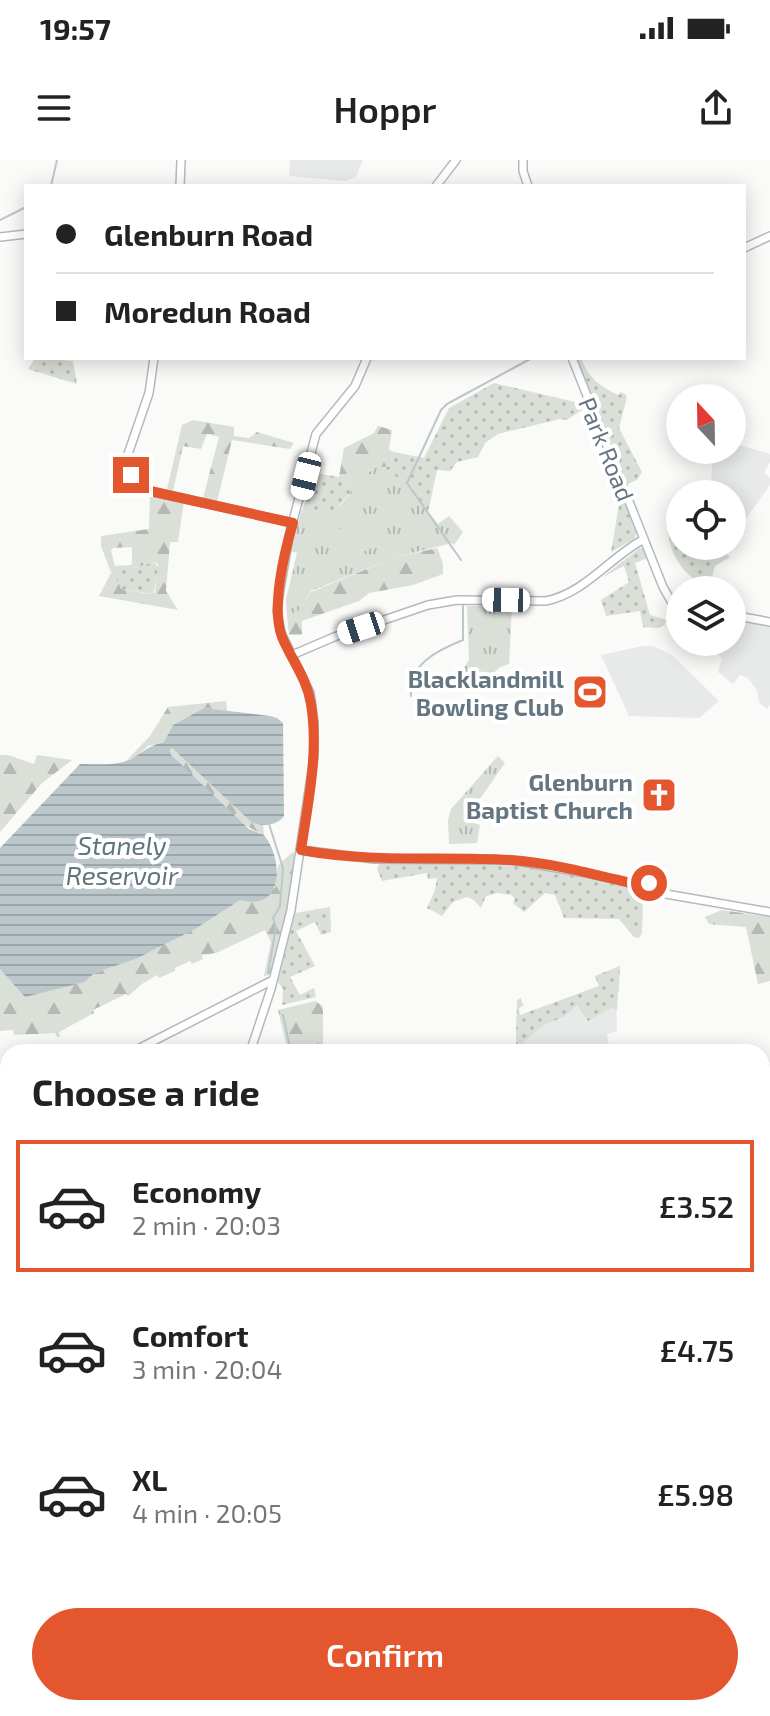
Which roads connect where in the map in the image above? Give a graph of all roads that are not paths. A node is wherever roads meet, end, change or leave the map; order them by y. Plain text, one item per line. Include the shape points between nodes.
1 (181, 160) edge
2 (456, 160) edge
3 (523, 160) edge
4 (180, 184) edge
5 (438, 184) edge
6 (527, 184) edge
7 (24, 234) edge
8 (770, 236) edge
9 (0, 237) edge
10 (746, 247) edge
11 (154, 360) edge
12 (366, 360) edge
13 (573, 360) edge
14 (293, 523) junction
15 (644, 539) junction
16 (666, 592) edge
17 (746, 618) edge
18 (770, 622) edge
19 (292, 655) junction
20 (301, 850) junction
21 (770, 912) edge
22 (273, 980) junction
23 (261, 987) junction
24 (268, 997) junction
25 (148, 1044) edge
26 (253, 1044) edge

1 - 4 street
2 - 5 street
3 - 6 street
7 - 9 street
8 - 10 street
11 - 14 street via 127,457 137,483 150,491
12 - 14 street via 355,386 316,434
13 - 15 street, Park Road
14 - 19 street via 277,611
15 - 16 street, Park Road
15 - 19 street via 576,591 558,598 444,602
17 - 18 street
19 - 20 street via 310,693 314,733
20 - 21 street via 374,859 511,860 643,886 646,893 653,889
20 - 22 street
22 - 23 street
22 - 24 street
23 - 24 street
23 - 25 street
24 - 26 street

